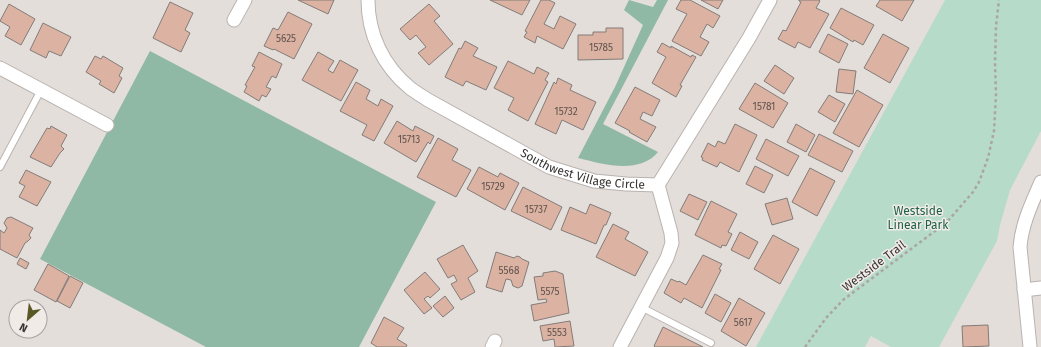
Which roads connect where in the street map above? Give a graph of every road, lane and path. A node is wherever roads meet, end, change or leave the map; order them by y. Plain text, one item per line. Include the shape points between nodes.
1 (245, 0) edge
2 (368, 0) edge
3 (770, 0) edge
4 (999, 0) edge
5 (234, 20) dead end
6 (0, 68) edge
7 (41, 90) junction
8 (107, 125) dead end
9 (0, 167) edge
10 (1041, 182) edge
11 (658, 184) junction
12 (1041, 288) edge
13 (1024, 290) junction
14 (641, 307) junction
15 (711, 343) dead end
16 (620, 347) edge
17 (805, 347) edge
18 (1030, 347) edge

1 - 5 street
2 - 11 street, Southwest Village Circle via 372,31 382,55 393,72 422,96 550,167 594,181
3 - 11 street, Southwest Village Circle
4 - 17 path, Westside Trail via 996,26 994,131 979,182 947,222 842,300
6 - 7 street
7 - 8 street
7 - 9 lane
10 - 13 street via 1027,213 1021,236 1020,262
11 - 14 street via 672,243 667,258
12 - 13 street
13 - 18 street
14 - 15 lane
14 - 16 street

